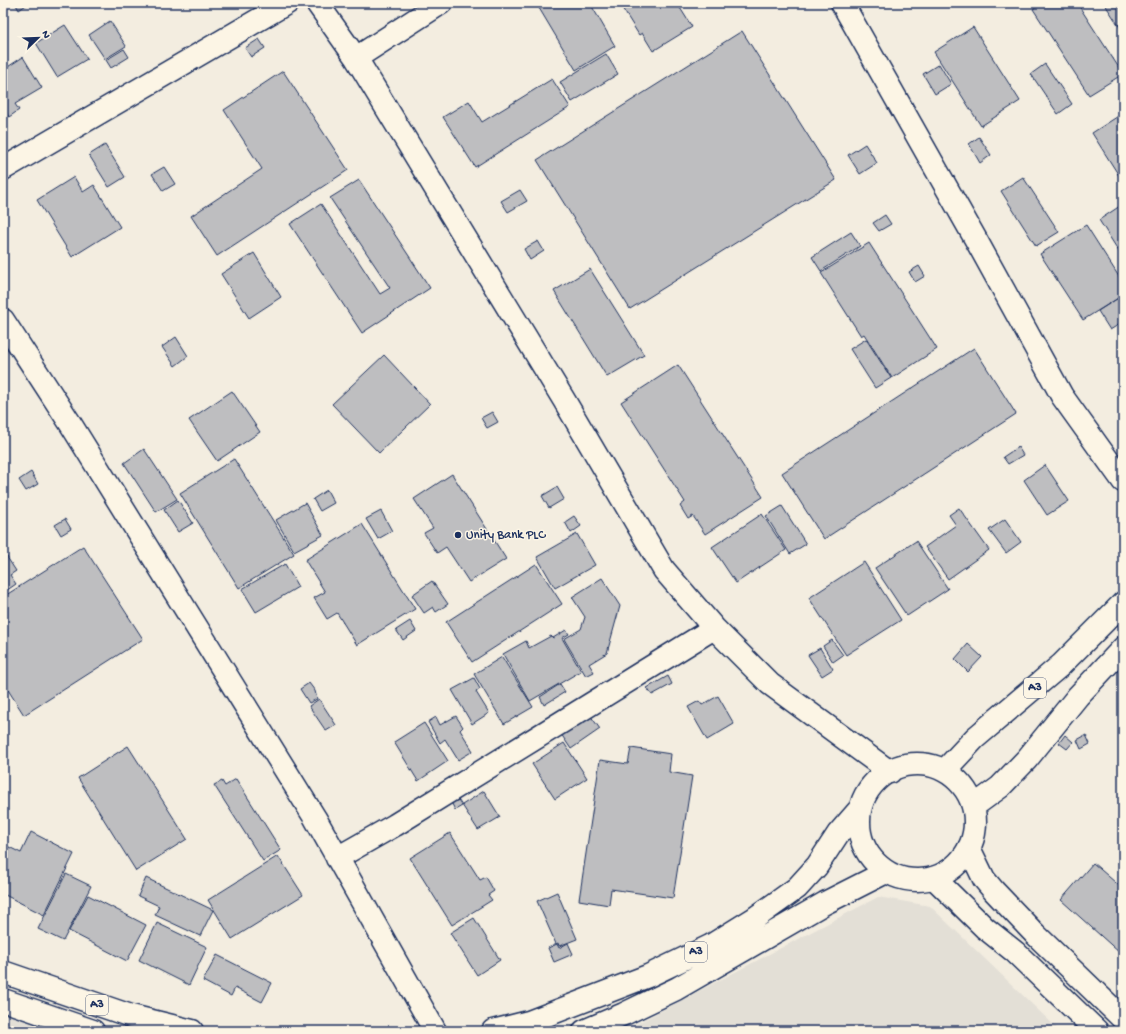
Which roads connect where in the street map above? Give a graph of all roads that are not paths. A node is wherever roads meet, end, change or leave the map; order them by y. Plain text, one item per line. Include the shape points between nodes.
1 (287, 3) edge
2 (317, 3) edge
3 (441, 3) edge
4 (842, 3) edge
5 (356, 58) junction
6 (3, 169) edge
7 (3, 320) edge
8 (1123, 481) edge
9 (1123, 603) edge
10 (714, 628) junction
11 (1123, 648) edge
12 (945, 770) junction
13 (890, 772) junction
14 (974, 806) junction
15 (858, 811) junction
16 (969, 848) junction
17 (337, 858) junction
18 (886, 872) junction
19 (934, 878) junction
20 (3, 972) edge
21 (3, 1000) edge
22 (1123, 1019) edge
23 (93, 1031) edge
24 (192, 1031) edge
25 (435, 1031) edge
26 (493, 1031) edge
27 (584, 1031) edge
28 (1097, 1031) edge

1 - 6 main road
2 - 5 main road
3 - 5 main road
4 - 8 main road via 1062,396
5 - 10 main road via 664,570
7 - 17 main road via 315,818
9 - 12 main road, A3 via 1061,665 975,738
10 - 13 main road via 770,684
10 - 17 main road via 395,825
11 - 14 main road via 1000,787
12 - 13 main road, A3 via 922,764
12 - 14 main road, A3 via 963,785
13 - 15 main road, A3 via 876,781 865,795
14 - 16 main road, A3 via 976,826
15 - 18 main road, A3 via 858,829 863,846 872,860
15 - 26 main road, A3 via 838,834 817,866 796,888 710,946 633,982 529,1022
16 - 19 main road, A3 via 954,866
16 - 22 main road via 984,879 994,892
17 - 25 main road
18 - 19 main road, A3 via 903,879
18 - 27 main road, A3 via 825,903 676,989
19 - 28 main road
20 - 24 main road, A3 via 131,1016
21 - 23 main road, A3

